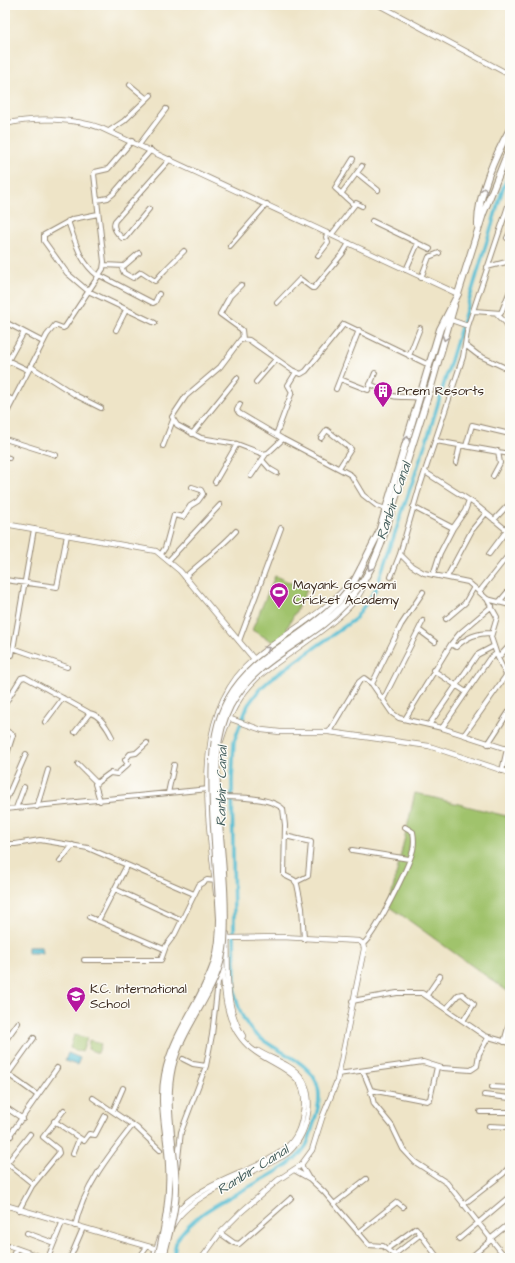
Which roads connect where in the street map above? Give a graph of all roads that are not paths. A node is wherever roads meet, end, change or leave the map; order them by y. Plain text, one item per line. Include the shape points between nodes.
1 (379, 5) edge
2 (510, 75) edge
3 (130, 84) dead end
4 (151, 95) dead end
5 (147, 100) junction
6 (166, 109) dead end
7 (5, 124) edge
8 (510, 129) edge
9 (109, 131) junction
10 (130, 144) junction
11 (139, 145) junction
12 (510, 149) edge
13 (149, 153) junction
14 (170, 159) junction
15 (353, 159) dead end
16 (362, 166) dead end
17 (357, 173) junction
18 (378, 190) dead end
19 (341, 194) junction
20 (97, 200) junction
21 (510, 200) edge
22 (267, 204) junction
23 (354, 205) junction
24 (362, 206) dead end
25 (149, 209) dead end
26 (98, 214) junction
27 (68, 221) junction
28 (372, 221) dead end
29 (478, 230) junction
30 (510, 232) edge
31 (328, 235) junction
32 (507, 238) dead end
33 (418, 244) junction
34 (348, 245) junction
35 (230, 246) dead end
36 (430, 249) dead end
37 (184, 251) dead end
38 (139, 253) dead end
39 (439, 253) dead end
40 (318, 256) dead end
41 (510, 261) edge
42 (104, 265) junction
43 (121, 266) junction
44 (487, 267) junction
45 (406, 270) junction
46 (99, 275) junction
47 (422, 278) junction
48 (241, 285) dead end
49 (88, 291) junction
50 (510, 291) edge
51 (159, 294) dead end
52 (456, 297) junction
53 (278, 303) dead end
54 (126, 310) junction
55 (474, 311) junction
56 (496, 313) junction
57 (451, 320) junction
58 (5, 322) edge
59 (155, 323) dead end
60 (466, 325) junction
61 (420, 328) dead end
62 (116, 330) dead end
63 (359, 330) junction
64 (510, 331) edge
65 (24, 332) junction
66 (244, 339) junction
67 (43, 342) junction
68 (465, 345) junction
69 (409, 356) junction
70 (7, 359) edge
71 (276, 359) junction
72 (429, 365) junction
73 (5, 366) edge
74 (29, 368) junction
75 (510, 370) edge
76 (296, 372) junction
77 (375, 373) dead end
78 (236, 378) dead end
79 (340, 379) junction
80 (256, 382) dead end
81 (370, 384) junction
82 (336, 389) dead end
83 (5, 396) edge
84 (419, 398) junction
85 (13, 400) junction
86 (240, 404) dead end
87 (101, 408) dead end
88 (5, 416) edge
89 (173, 420) junction
90 (192, 434) junction
91 (510, 434) edge
92 (276, 435) junction
93 (321, 438) dead end
94 (5, 439) edge
95 (283, 439) junction
96 (436, 441) junction
97 (237, 444) junction
98 (460, 445) junction
99 (163, 446) dead end
100 (466, 446) junction
101 (510, 446) edge
102 (498, 451) junction
103 (266, 454) junction
104 (509, 454) edge
105 (56, 455) dead end
106 (262, 460) junction
107 (456, 463) dead end
108 (339, 468) junction
109 (425, 472) junction
110 (277, 473) dead end
111 (251, 476) dead end
112 (493, 476) dead end
113 (215, 482) dead end
114 (192, 487) dead end
115 (469, 500) junction
116 (510, 503) edge
117 (220, 505) dead end
118 (413, 507) junction
119 (386, 509) junction
120 (486, 514) junction
121 (494, 520) junction
122 (5, 524) edge
123 (280, 528) dead end
124 (453, 528) junction
125 (34, 529) junction
126 (236, 531) dead end
127 (509, 531) edge
128 (67, 535) junction
129 (510, 553) edge
130 (161, 554) junction
131 (400, 554) junction
132 (489, 554) dead end
133 (169, 560) junction
134 (505, 560) junction
135 (510, 564) edge
136 (361, 568) junction
137 (433, 575) junction
138 (185, 577) junction
139 (391, 577) dead end
140 (447, 577) junction
141 (5, 580) edge
142 (364, 580) junction
143 (25, 583) junction
144 (474, 587) junction
145 (510, 589) edge
146 (423, 592) dead end
147 (479, 592) junction
148 (488, 599) junction
149 (499, 602) junction
150 (510, 605) edge
151 (492, 606) junction
152 (446, 619) dead end
153 (424, 621) dead end
154 (419, 630) junction
155 (492, 633) junction
156 (239, 641) junction
157 (435, 642) dead end
158 (451, 644) junction
159 (510, 645) edge
160 (494, 646) junction
161 (14, 648) junction
162 (12, 655) dead end
163 (497, 656) junction
164 (254, 659) junction
165 (67, 667) dead end
166 (433, 670) junction
167 (510, 670) edge
168 (506, 674) junction
169 (510, 683) edge
170 (372, 684) junction
171 (456, 685) junction
172 (466, 692) junction
173 (64, 698) junction
174 (383, 700) junction
175 (5, 704) edge
176 (510, 710) edge
177 (89, 713) junction
178 (230, 719) junction
179 (405, 719) junction
180 (45, 722) dead end
181 (429, 725) junction
182 (442, 728) junction
183 (5, 730) edge
184 (75, 732) dead end
185 (329, 732) junction
186 (464, 735) junction
187 (112, 737) dead end
188 (147, 743) dead end
189 (488, 744) junction
190 (508, 750) edge
191 (26, 754) dead end
192 (5, 760) edge
193 (78, 764) dead end
194 (174, 765) dead end
195 (48, 770) dead end
196 (502, 771) junction
197 (510, 773) edge
198 (97, 783) junction
199 (24, 787) dead end
200 (220, 788) junction
201 (208, 789) junction
202 (168, 793) junction
203 (222, 797) junction
204 (100, 801) junction
205 (5, 802) edge
206 (37, 807) junction
207 (16, 808) junction
208 (5, 810) edge
209 (405, 827) dead end
210 (285, 836) junction
211 (5, 844) edge
212 (73, 845) junction
213 (352, 850) dead end
214 (409, 859) junction
215 (60, 861) dead end
216 (127, 865) junction
217 (214, 880) junction
218 (224, 881) junction
219 (296, 882) junction
220 (115, 889) junction
221 (194, 894) junction
222 (89, 917) dead end
223 (182, 920) junction
224 (98, 921) junction
225 (227, 938) junction
226 (304, 938) junction
227 (363, 944) junction
228 (164, 949) junction
229 (84, 960) dead end
230 (227, 968) junction
231 (223, 974) junction
232 (440, 976) dead end
233 (426, 995) junction
234 (352, 1001) junction
235 (446, 1009) junction
236 (463, 1020) junction
237 (510, 1020) edge
238 (18, 1023) dead end
239 (34, 1038) dead end
240 (488, 1038) junction
241 (5, 1041) edge
242 (504, 1042) junction
243 (510, 1043) edge
244 (183, 1059) dead end
245 (206, 1066) junction
246 (437, 1067) junction
247 (57, 1068) dead end
248 (363, 1071) junction
249 (6, 1073) edge
250 (338, 1074) junction
251 (492, 1086) dead end
252 (123, 1088) dead end
253 (510, 1088) edge
254 (371, 1090) junction
255 (37, 1095) junction
256 (484, 1095) dead end
257 (93, 1098) dead end
258 (510, 1098) edge
259 (5, 1107) edge
260 (64, 1110) dead end
261 (113, 1111) junction
262 (480, 1112) dead end
263 (510, 1112) edge
264 (106, 1116) dead end
265 (23, 1119) junction
266 (54, 1121) junction
267 (133, 1125) junction
268 (489, 1126) dead end
269 (510, 1127) edge
270 (5, 1132) edge
271 (30, 1134) dead end
272 (10, 1136) junction
273 (79, 1139) junction
274 (5, 1142) edge
275 (160, 1150) dead end
276 (73, 1154) dead end
277 (301, 1165) junction
278 (510, 1166) edge
279 (294, 1170) junction
280 (310, 1179) junction
281 (366, 1179) dead end
282 (33, 1184) junction
283 (510, 1196) edge
284 (291, 1198) dead end
285 (334, 1204) junction
286 (5, 1205) edge
287 (463, 1205) junction
288 (403, 1206) dead end
289 (19, 1210) junction
290 (174, 1216) junction
291 (62, 1223) junction
292 (477, 1223) junction
293 (510, 1223) edge
294 (75, 1226) junction
295 (83, 1228) junction
296 (171, 1230) junction
297 (27, 1233) dead end
298 (220, 1233) junction
299 (358, 1233) junction
300 (421, 1234) junction
301 (459, 1239) dead end
302 (491, 1240) junction
303 (54, 1242) junction
304 (10, 1246) dead end
305 (147, 1247) junction
306 (16, 1248) junction
307 (156, 1249) junction
308 (387, 1249) junction
309 (510, 1251) edge
310 (35, 1256) edge
311 (71, 1256) dead end
312 (165, 1256) edge
313 (504, 1257) edge
314 (12, 1258) edge
315 (44, 1258) edge
316 (48, 1258) edge
317 (139, 1258) edge
318 (153, 1258) edge
319 (158, 1258) edge
320 (202, 1258) edge
321 (438, 1258) edge
322 (470, 1258) edge

1 - 2 street
3 - 5 street
4 - 5 street
5 - 9 street
6 - 11 street
7 - 9 street via 24,120 77,121
29 -> 8 highway via 478,212 485,185
9 - 10 street
10 - 11 street
10 - 20 street via 108,169 94,173
11 - 13 street
12 - 29 highway
13 - 14 street
13 - 20 street via 113,194 106,199
14 - 22 street
14 - 25 street via 115,221 117,233 125,238
15 - 19 street via 335,186
16 - 17 street
17 - 18 street
17 - 19 street
19 - 23 street
20 - 26 street
21 - 44 street
22 - 31 street
22 - 35 street
23 - 24 street via 357,203
23 - 31 street
26 - 27 street
26 - 42 street
27 - 46 street via 82,259 88,268
27 - 49 street via 44,235 43,239 67,273
28 - 33 street
29 - 52 highway
30 - 32 street
31 - 34 street
31 - 40 street via 328,243
33 - 36 street
33 - 45 street
34 - 45 street
34 - 53 street via 313,289 300,279
37 - 43 street via 155,281 141,272 133,278 124,273
38 - 43 street via 129,263
39 - 47 street via 429,257
41 - 44 street
42 - 43 street
42 - 46 street
44 - 55 street
45 - 47 street
46 - 49 street
46 - 51 street via 153,302
47 - 52 street
48 - 66 street via 230,296 220,314 242,330
49 - 54 street
49 - 67 street via 65,327 53,326
50 - 56 street via 502,312
52 - 57 highway
52 - 72 highway via 443,321
54 - 59 street
54 - 62 street
55 - 56 street
55 - 60 street
56 - 64 street
57 - 60 street
57 -> 142 highway via 381,544
58 - 65 street
60 - 68 street
61 - 69 street
63 - 69 street
63 - 76 street via 343,324 306,371 301,374
63 - 79 street
65 - 67 street
65 - 70 street
66 - 71 street
66 - 89 street via 238,342 220,367 186,396 173,412
67 - 74 street
68 - 75 street via 478,355
68 - 96 street
69 - 72 street
70 - 73 street
70 - 74 street
71 - 76 street
71 - 80 street
72 - 84 highway
74 - 85 street
74 - 87 street
76 - 92 street via 288,385 292,392
77 - 81 street
78 - 90 street
79 - 81 street via 367,390
79 - 82 street
81 - 84 street via 392,396
83 - 85 street
119 -> 84 highway
85 - 88 street
86 - 92 street via 237,412
89 - 90 street
89 - 99 street
90 - 97 street via 205,440
91 - 100 street via 472,425
92 - 95 street
93 - 108 street via 327,430 351,449
94 - 105 street
95 - 103 street
95 - 108 street
96 - 98 street
96 - 109 street
97 - 103 street
97 - 113 street
98 - 100 street
98 - 107 street
100 - 102 street
101 - 104 street
102 - 104 street
102 - 112 street via 500,463
103 - 106 street
106 - 110 street
106 - 111 street
108 - 119 street via 352,476 363,495 377,506
109 - 115 street
109 - 118 street
114 - 130 street via 201,490 203,494 183,517 174,515 166,547
115 - 120 street
115 - 124 street
116 - 121 street
117 - 133 street
118 - 124 street
118 - 131 street
119 - 136 highway via 376,542
120 - 121 street
120 - 140 street via 472,530
121 - 127 street
122 - 125 street
123 - 156 street
124 - 137 street via 440,553
125 - 128 street
125 - 143 street
126 - 138 street
127 - 132 street
128 - 130 street via 134,546
128 - 143 street via 58,586 54,588
129 - 134 street
130 - 133 street
131 - 137 street via 419,570
131 - 139 street
133 - 138 street
134 - 135 street
134 - 147 street
164 -> 136 street via 312,619
136 - 319 highway, bridge via 346,594 324,616 261,661 243,678 229,699 217,727 212,757 220,919 218,944 212,972 178,1036 165,1075 163,1111 170,1189
137 - 140 street
138 - 156 street
140 - 144 street via 465,581
141 - 143 street
142 - 178 street via 360,593 338,616 257,677 239,698
142 - 312 highway, bridge via 329,620 259,668 236,696 222,727 216,760 224,943 214,980 183,1038 172,1067 168,1098 175,1196
143 - 161 street
144 - 147 street
144 - 152 street via 465,603
145 - 149 street
146 - 170 street via 401,626
147 - 148 street
148 - 149 street
148 - 151 street
149 - 150 street
151 - 155 street via 497,619
151 - 158 street
153 - 154 street
154 - 157 street
154 - 174 street
155 - 158 street via 476,634 463,640 456,647
155 - 160 street
156 - 164 street
158 - 166 street
159 - 163 street
160 - 163 street
160 - 171 street via 477,655
161 - 162 street
161 - 165 street
163 - 168 street
163 - 172 street via 490,657
164 - 201 street via 240,673 218,712 208,753
166 - 171 street
166 - 179 street
167 - 168 street
168 - 169 street
168 - 186 street
170 - 174 street
170 - 185 street via 366,678 360,680
171 - 172 street
171 - 181 street
172 - 182 street
173 - 175 street via 24,677
173 - 177 street
173 - 180 street
174 - 179 street via 392,713
176 - 189 street
177 - 184 street
177 - 187 street via 93,713 102,722
178 - 185 street via 262,730
178 - 200 street via 218,755
179 - 181 street
181 - 182 street
182 - 186 street
183 - 192 street via 13,735
185 - 196 street via 429,746
186 - 189 street
188 - 198 street via 136,753 130,754 125,760 128,764 117,774 110,773
189 - 190 street
190 - 196 street
191 - 205 street
193 - 198 street
194 - 202 street
195 - 206 street
196 - 197 street
198 - 204 street via 94,785
199 - 207 street
200 - 201 street
200 - 203 street
201 - 202 street
201 - 217 street
202 - 204 street
203 - 210 street via 241,797 282,807 285,816
203 - 218 street
204 - 206 street
206 - 207 street
207 - 208 street
209 - 214 street via 411,829 414,835 413,850
210 - 219 street via 284,875
210 - 219 street via 311,842 308,876
211 - 212 street via 35,840
212 - 215 street
212 - 216 street via 92,849
213 - 214 street
214 - 227 street via 371,937
216 - 220 street
216 - 221 street
217 - 218 street
217 - 221 street via 203,881
217 - 231 street
218 - 225 street
219 - 226 street via 302,908
220 - 223 street
220 - 224 street
221 - 223 street
222 - 224 street
223 - 228 street
224 - 228 street
225 - 226 street
225 - 230 street
226 - 227 street via 359,941
227 - 234 street
228 - 229 street via 158,961
230 - 231 street
230 - 296 street via 230,1004 240,1031 252,1046 300,1077 308,1094 306,1120 301,1136 289,1151 200,1198 181,1215
231 - 245 street via 218,982
231 - 290 street via 228,1012 241,1038 255,1052 295,1076 302,1086 305,1096 302,1119 296,1137 280,1152 188,1201
232 - 233 street
233 - 234 street via 416,991
233 - 235 street
234 - 250 street
235 - 236 street
235 - 236 street via 458,995 462,994 474,1004
236 - 240 street
237 - 242 street
238 - 241 street
239 - 249 street
240 - 242 street
240 - 246 street via 473,1070
242 - 243 street
244 - 245 street
245 - 290 street via 180,1137
246 - 248 street via 424,1062
246 - 254 street via 430,1099 427,1101
247 - 255 street
248 - 250 street
248 - 254 street
249 - 255 street
250 - 277 street via 314,1146
251 - 253 street
252 - 261 street
254 - 287 street via 374,1104 392,1126 402,1149 415,1162 444,1180
255 - 265 street
256 - 258 street
257 - 261 street
259 - 265 street
260 - 266 street
261 - 267 street
262 - 263 street
264 - 273 street via 95,1135 89,1134 84,1141
265 - 272 street
266 - 273 street
266 - 282 street via 43,1137 59,1153
267 - 275 street
267 - 294 street via 103,1165 79,1212
268 - 269 street
270 - 272 street
271 - 282 street via 7,1163
272 - 274 street
273 - 276 street
277 - 279 street
277 - 280 street
278 - 287 street
279 - 280 street
279 - 298 street via 269,1187
280 - 285 street
281 - 285 street
282 - 289 street
283 - 292 street
284 - 298 street via 239,1244 234,1244
285 - 299 street
286 - 289 street
287 - 292 street
288 - 299 street via 397,1202
289 - 291 street
290 - 296 street
290 - 307 street via 164,1229
291 - 294 street
291 - 303 street
292 - 301 street
292 - 302 street
293 - 302 street
294 - 295 street
295 - 305 street
295 - 311 street
296 - 312 street
297 - 303 street
298 - 320 street
299 - 308 street via 369,1245 381,1245
300 - 308 street via 415,1228
300 - 308 street via 395,1255
300 - 321 street
302 - 313 street
302 - 322 street
303 - 316 street
304 - 306 street
305 - 307 street
305 - 317 street
306 - 310 street
306 - 314 street
307 - 312 street
307 - 318 street
309 - 313 street
310 - 315 street

